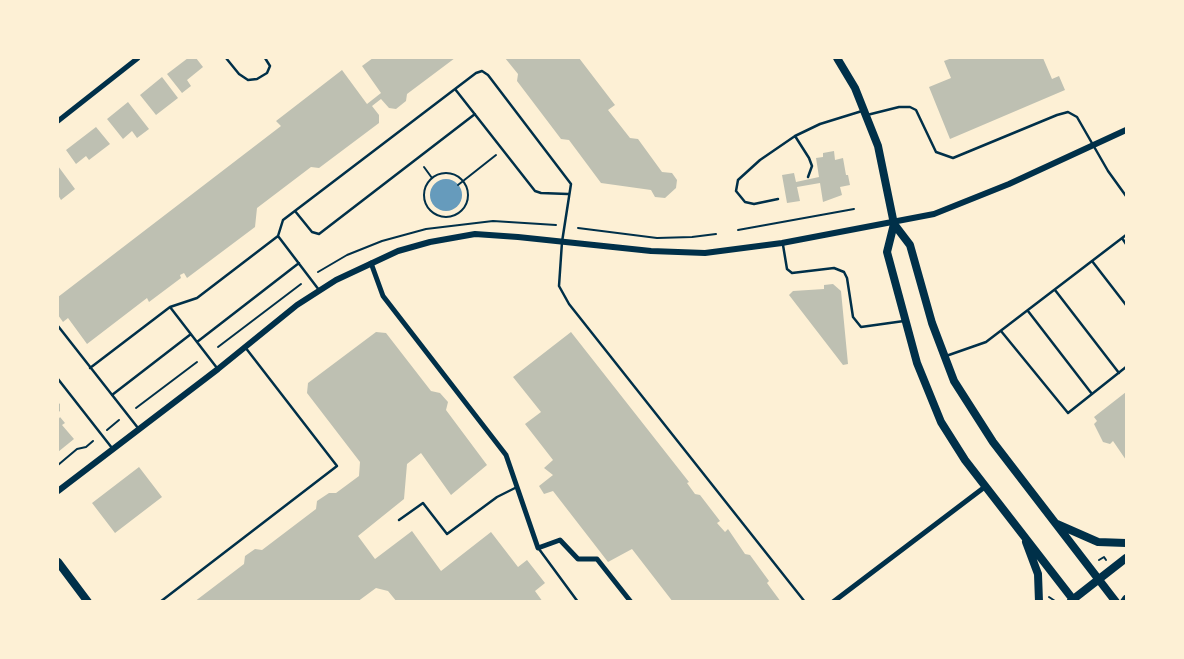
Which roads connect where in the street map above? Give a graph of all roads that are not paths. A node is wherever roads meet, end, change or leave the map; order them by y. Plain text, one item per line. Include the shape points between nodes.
1 (138, 58) edge
2 (226, 58) edge
3 (265, 58) edge
4 (837, 58) edge
5 (455, 89) junction
6 (865, 113) junction
7 (475, 114) junction
8 (58, 121) edge
9 (1126, 130) edge
10 (795, 136) junction
11 (1094, 145) junction
12 (808, 176) dead end
13 (569, 194) junction
14 (1126, 196) edge
15 (778, 199) dead end
16 (295, 211) junction
17 (894, 224) junction
18 (1126, 235) edge
19 (278, 236) junction
20 (1122, 238) junction
21 (562, 242) junction
22 (782, 243) junction
23 (1126, 244) edge
24 (1092, 261) junction
25 (371, 262) junction
26 (298, 263) junction
27 (319, 290) junction
28 (1055, 290) junction
29 (1126, 305) edge
30 (170, 307) junction
31 (1028, 310) junction
32 (906, 321) junction
33 (58, 326) edge
34 (1001, 331) junction
35 (191, 334) junction
36 (197, 342) junction
37 (246, 347) junction
38 (944, 357) junction
39 (1126, 367) edge
40 (90, 368) junction
41 (218, 369) junction
42 (1120, 373) junction
43 (58, 379) edge
44 (1092, 394) junction
45 (112, 395) junction
46 (58, 404) edge
47 (58, 411) edge
48 (139, 429) junction
49 (113, 449) junction
50 (986, 486) junction
51 (517, 487) junction
52 (58, 491) edge
53 (399, 520) dead end
54 (1055, 523) junction
55 (1022, 533) junction
56 (1126, 543) edge
57 (538, 548) junction
58 (1126, 558) edge
59 (58, 562) edge
60 (1099, 579) junction
61 (1072, 601) edge
62 (88, 602) edge
63 (160, 602) edge
64 (578, 602) edge
65 (631, 602) edge
66 (805, 602) edge
67 (833, 602) edge
68 (1039, 602) edge
69 (1116, 602) edge

1 - 8 street
2 - 3 lane via 248,80 267,73 270,66
4 - 6 main road
5 - 7 lane
5 - 13 lane via 476,73 482,71 488,75 571,184
5 - 16 lane
6 - 10 lane via 828,121
6 - 11 lane via 899,107 916,110 936,152 953,158 1068,112 1077,117
6 - 17 main road via 878,146
7 - 13 lane via 534,191
7 - 16 lane via 319,234 312,232
9 - 11 street
10 - 12 lane via 812,166
10 - 15 lane via 760,160 738,180 736,186 745,202 754,204
11 - 14 lane
11 - 17 street via 972,200
13 - 21 lane
16 - 19 lane via 283,220
17 - 22 street
17 - 32 main road via 887,252
17 - 38 main road via 910,246
18 - 20 lane
19 - 26 lane
19 - 30 lane via 197,298
20 - 23 lane
20 - 24 lane
21 - 22 street via 651,252 705,253
21 - 25 street via 475,234 430,242
21 - 66 lane via 559,286 569,304
22 - 32 lane via 788,269 792,273 834,268 844,272 853,317 861,327
24 - 28 lane
24 - 29 lane
25 - 27 street
25 - 51 street via 383,296 506,455
26 - 27 lane
26 - 36 lane
27 - 37 street
28 - 31 lane
28 - 42 lane
30 - 35 lane
30 - 40 lane
31 - 34 lane
31 - 44 lane
32 - 50 main road via 917,363 941,422 964,460
33 - 40 lane
34 - 38 lane via 986,342
34 - 44 lane via 1068,413
35 - 36 lane
35 - 45 lane
36 - 41 lane
37 - 41 street
37 - 63 lane via 337,466
38 - 54 main road via 975,417
39 - 42 lane
40 - 45 lane
41 - 48 street
42 - 44 lane
43 - 49 lane
45 - 48 lane
46 - 47 lane
48 - 49 street
49 - 52 street
50 - 55 main road
50 - 67 street
51 - 53 lane via 497,497 447,534 423,503
51 - 57 street
54 - 56 main road via 1098,542
54 - 60 main road
55 - 61 main road
55 - 68 main road via 1038,574
57 - 64 lane
57 - 65 street via 560,540 578,559 597,559
58 - 60 main road
59 - 62 main road
60 - 61 main road
60 - 69 main road

